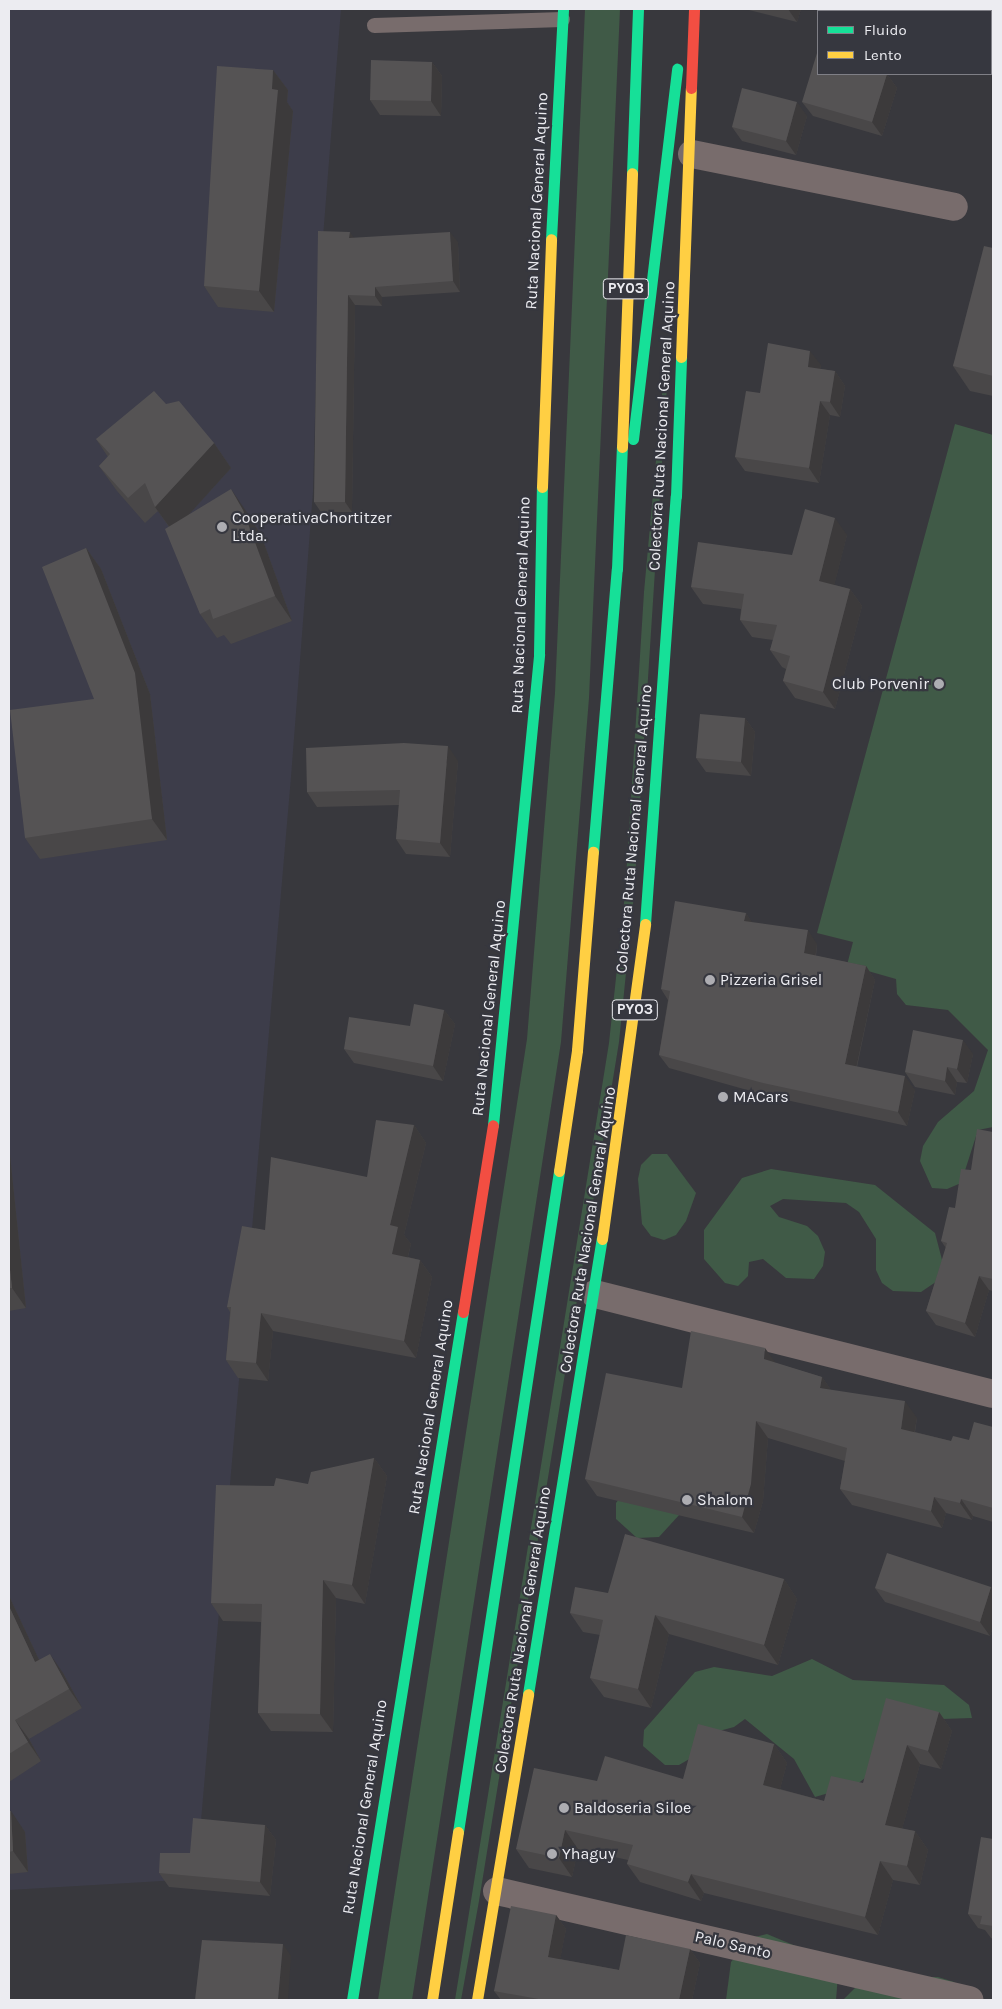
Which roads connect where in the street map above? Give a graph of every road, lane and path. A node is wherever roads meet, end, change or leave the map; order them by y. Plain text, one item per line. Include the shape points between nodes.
1 (638, 9) edge
2 (685, 9) edge
3 (694, 9) edge
4 (563, 14) edge
5 (374, 25) dead end
6 (692, 154) junction
7 (954, 207) dead end
8 (617, 569) junction
9 (595, 1294) junction
10 (993, 1394) edge
11 (497, 1890) junction
12 (352, 2000) edge
13 (432, 2000) edge
14 (477, 2000) edge
15 (970, 2000) edge

1 - 8 main road, PY03
2 - 8 main road
3 - 6 main road, Colectora Ruta Nacional General Aquino / PY03
4 - 5 lane
4 - 12 main road, Ruta Nacional General Aquino via 544,383 539,654 496,1104
6 - 7 street
6 - 9 main road, Colectora Ruta Nacional General Aquino / PY03 via 676,496 645,923
8 - 13 main road, PY03 via 577,1050
9 - 10 street
9 - 11 main road, Colectora Ruta Nacional General Aquino / PY03
11 - 14 main road, Colectora Ruta Nacional General Aquino / PY03
11 - 15 street, Palo Santo

